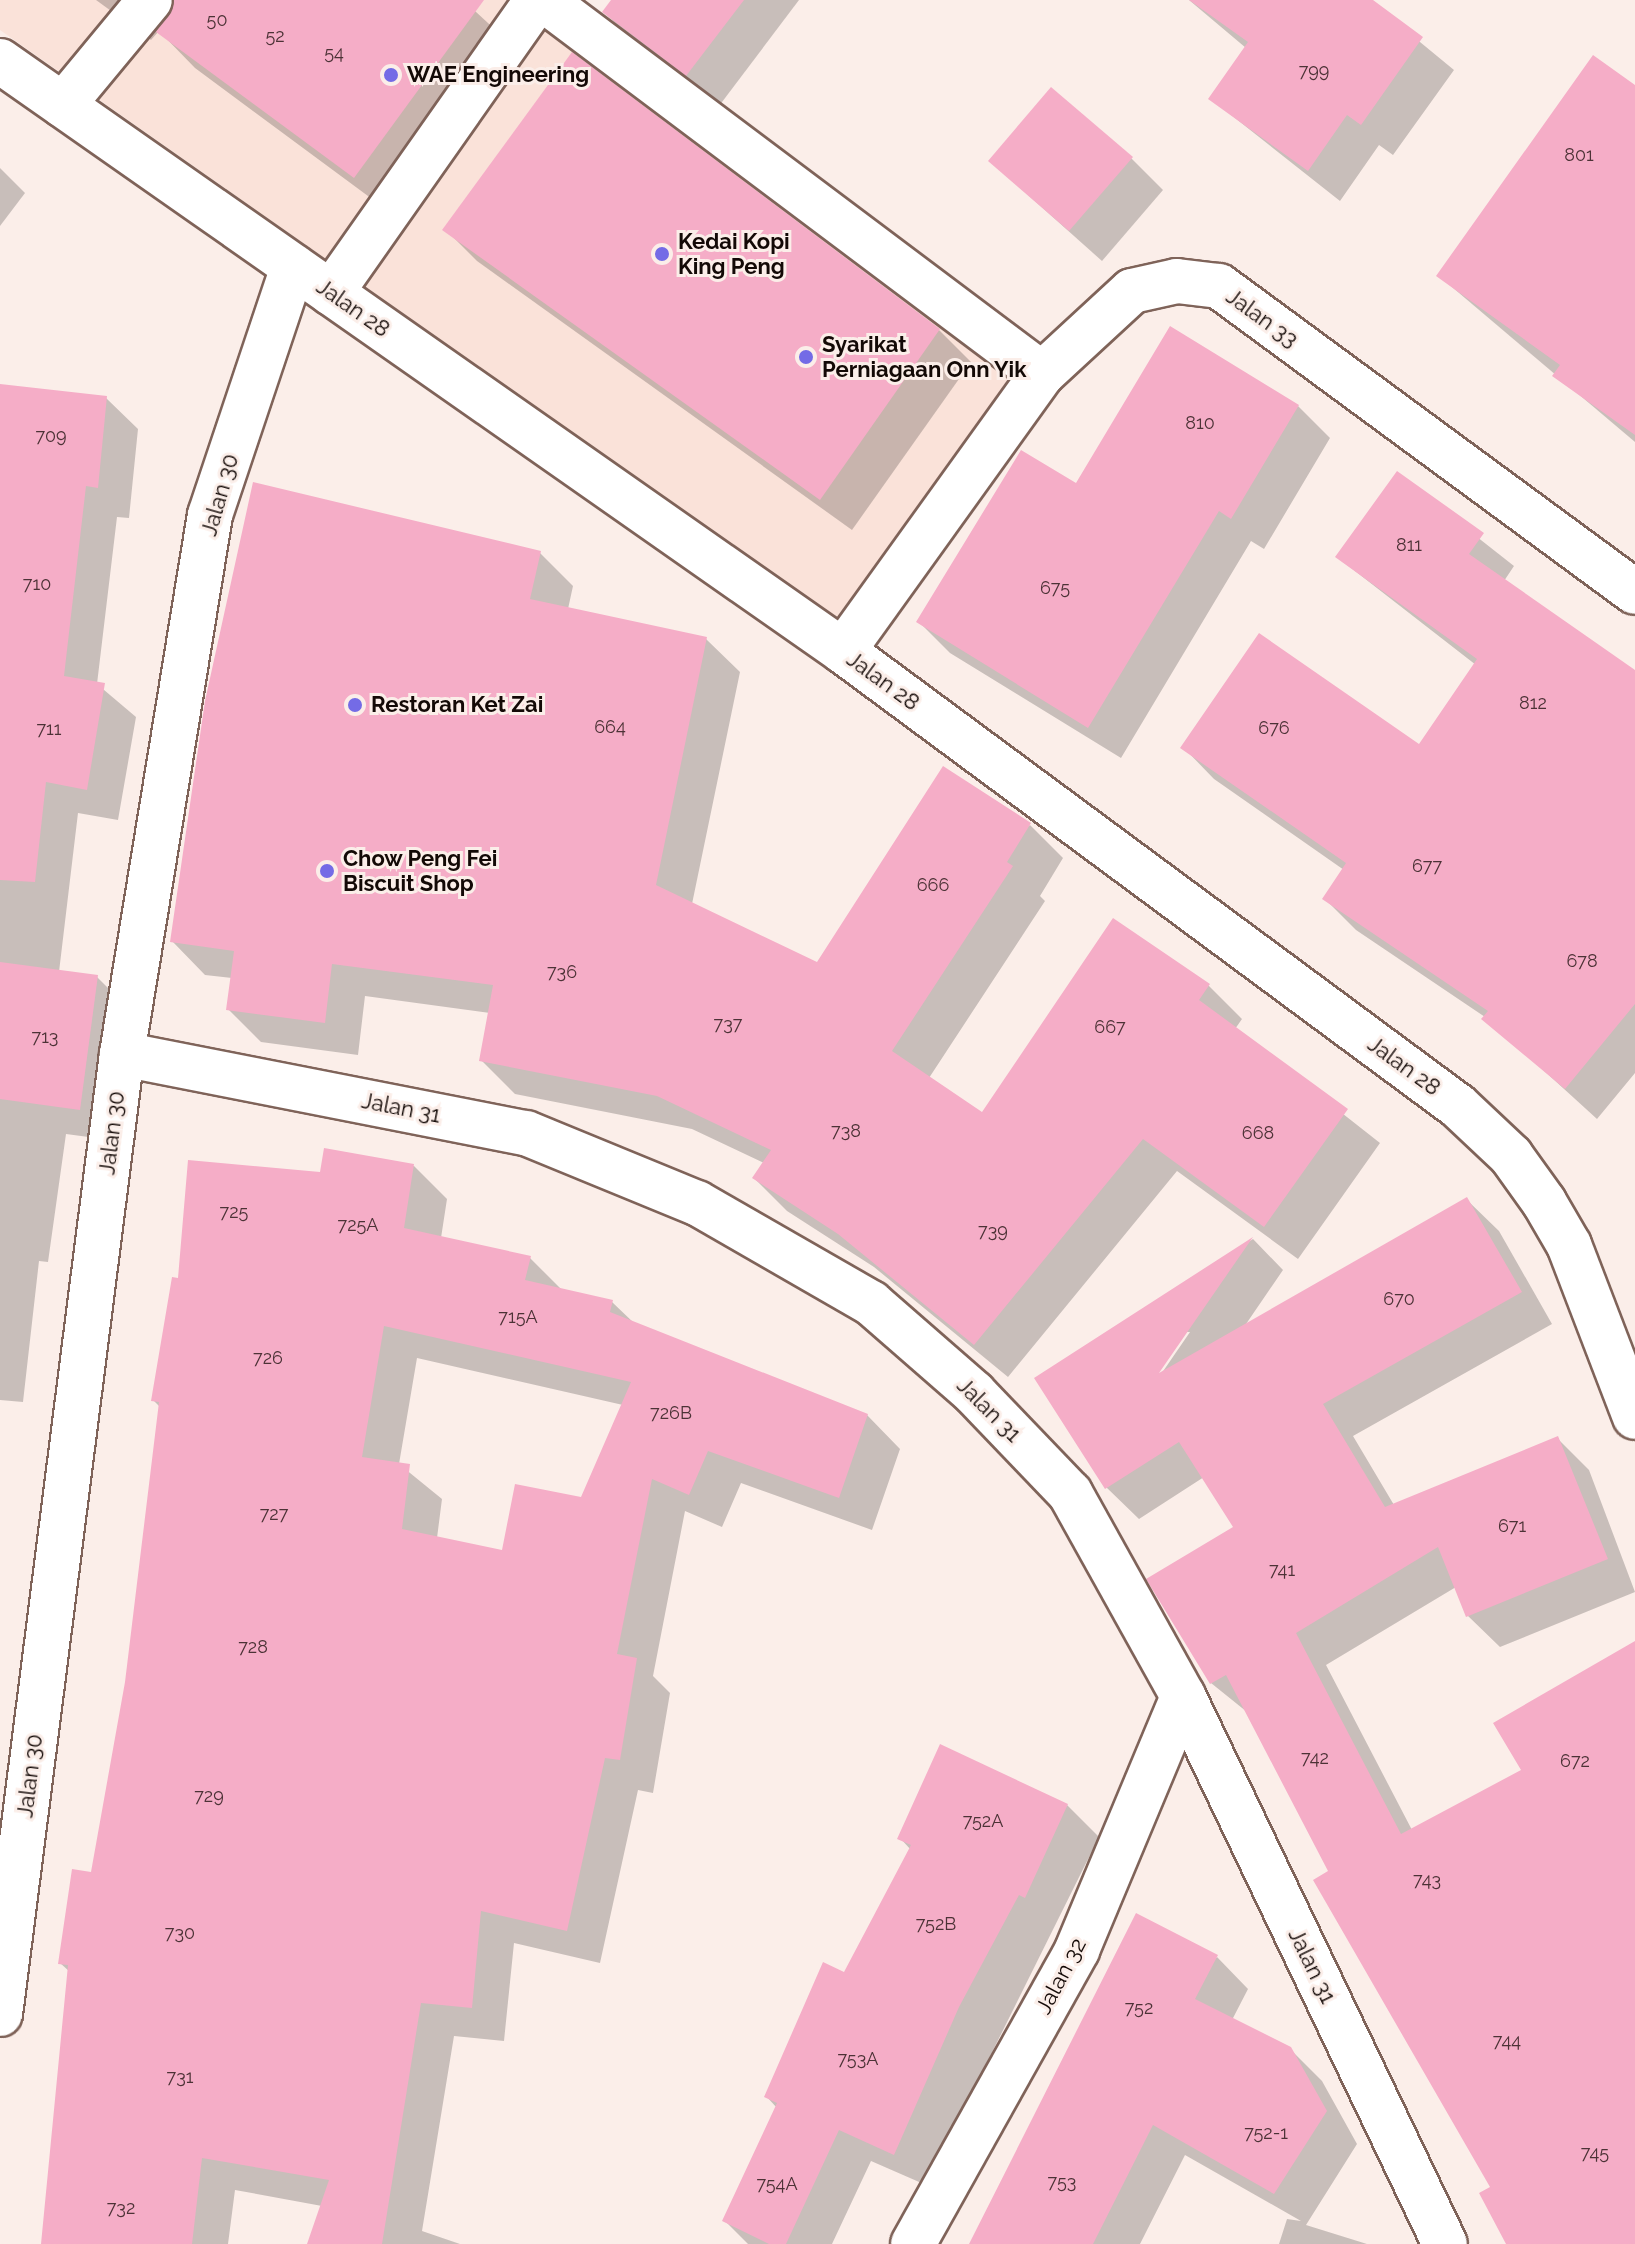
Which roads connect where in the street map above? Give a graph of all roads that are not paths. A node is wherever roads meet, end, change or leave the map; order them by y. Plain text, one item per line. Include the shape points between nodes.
1 (150, 0) edge
2 (537, 0) edge
3 (544, 0) edge
4 (0, 61) edge
5 (63, 105) junction
6 (293, 267) junction
7 (331, 293) junction
8 (1042, 374) junction
9 (1635, 592) edge
10 (843, 651) junction
11 (122, 1054) junction
12 (1635, 1417) edge
13 (1183, 1696) junction
14 (0, 2014) edge
15 (913, 2244) edge
16 (1445, 2244) edge

1 - 5 street
2 - 7 street
3 - 8 street
4 - 5 street, Jalan 28
5 - 6 street, Jalan 28
6 - 7 street, Jalan 28
6 - 11 street, Jalan 30 via 210,515
7 - 10 street, Jalan 28
8 - 9 street, Jalan 33 via 1132,291 1177,281 1219,286
8 - 10 street, Jalan 33
10 - 12 street, Jalan 28 via 1458,1106 1511,1156 1569,1245
11 - 13 street, Jalan 31 via 526,1133 697,1203 871,1303 974,1393 1070,1493
11 - 14 street, Jalan 30
13 - 15 street, Jalan 32 via 1077,1950
13 - 16 street, Jalan 31

